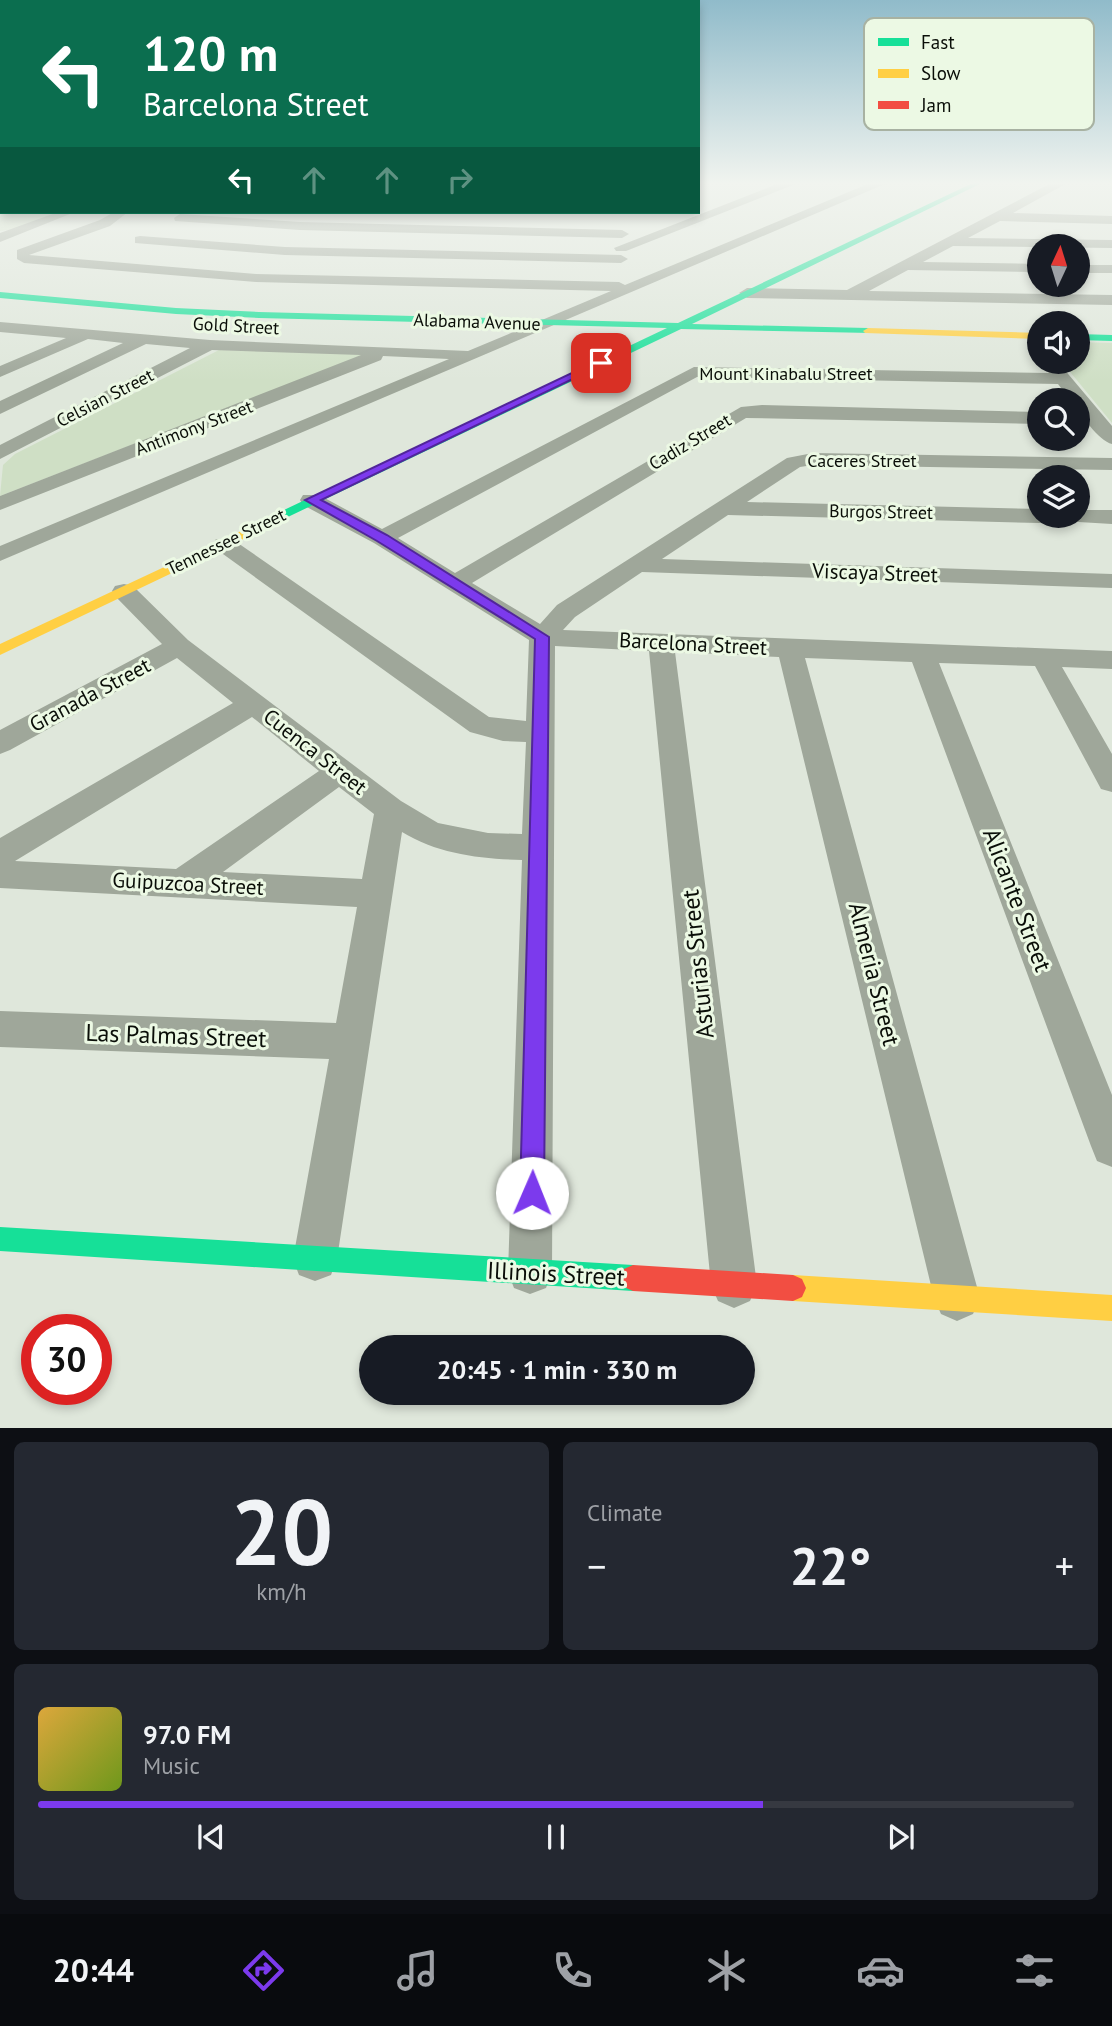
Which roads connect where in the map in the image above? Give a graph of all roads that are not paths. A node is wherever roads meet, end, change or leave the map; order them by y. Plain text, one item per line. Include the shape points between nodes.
1 (40, 248) edge
2 (121, 248) edge
3 (211, 248) edge
4 (373, 248) edge
5 (621, 248) edge
6 (741, 248) edge
7 (843, 248) edge
8 (939, 248) edge
9 (79, 264) junction
10 (906, 265) junction
11 (1027, 268) edge
12 (1090, 269) edge
13 (1112, 269) edge
14 (747, 293) junction
15 (0, 295) edge
16 (850, 295) junction
17 (1112, 300) edge
18 (623, 302) junction
19 (543, 324) junction
20 (0, 327) edge
21 (673, 328) junction
22 (24, 330) junction
23 (85, 335) junction
24 (1027, 336) edge
25 (1090, 337) edge
26 (1112, 338) edge
27 (0, 340) edge
28 (142, 340) junction
29 (210, 345) junction
30 (387, 351) junction
31 (471, 354) junction
32 (0, 373) edge
33 (1058, 374) edge
34 (1062, 379) junction
35 (1067, 388) edge
36 (0, 408) edge
37 (1027, 418) edge
38 (1090, 422) edge
39 (1112, 438) edge
40 (0, 453) edge
41 (1112, 464) edge
42 (311, 500) junction
43 (4, 502) edge
44 (723, 508) junction
45 (1027, 516) edge
46 (1090, 516) edge
47 (1112, 517) edge
48 (42, 536) junction
49 (382, 538) junction
50 (224, 544) junction
51 (0, 554) edge
52 (637, 565) junction
53 (1112, 581) edge
54 (455, 583) junction
55 (124, 591) junction
56 (542, 637) junction
57 (662, 643) junction
58 (179, 646) junction
59 (790, 649) junction
60 (0, 650) edge
61 (922, 654) junction
62 (1044, 658) junction
63 (1112, 660) edge
64 (254, 703) junction
65 (540, 732) junction
66 (0, 743) edge
67 (340, 771) junction
68 (1112, 781) edge
69 (390, 810) junction
70 (538, 848) junction
71 (0, 854) edge
72 (0, 874) edge
73 (182, 883) junction
74 (376, 894) junction
75 (0, 1029) edge
76 (351, 1042) junction
77 (1112, 1146) edge
78 (0, 1239) edge
79 (315, 1259) junction
80 (530, 1272) junction
81 (734, 1284) junction
82 (957, 1298) junction
83 (1112, 1308) edge

1 - 9 street via 15,257
2 - 9 street
3 - 4 street
5 - 18 street
6 - 18 street
7 - 14 street, Tennessee Street
8 - 10 street
9 - 18 street
10 - 11 street
10 - 16 street
12 - 13 street
14 - 16 street
14 - 21 street, Tennessee Street
15 - 19 street, Alabama Avenue via 217,313
16 - 17 street
18 - 19 street, Alabama Avenue
18 - 19 street
18 - 21 street, Alabama Avenue
19 - 31 street
20 - 22 street, Gold Street
21 - 24 street, Alabama Avenue
21 - 42 street, Tennessee Street
22 - 23 street, Gold Street
22 - 27 street
23 - 28 street, Gold Street
23 - 32 street
25 - 26 street
28 - 29 street, Gold Street
28 - 36 street
29 - 30 street, Gold Street
29 - 40 street, Celsian Street
30 - 31 street, Gold Street
30 - 43 street, Antimony Street
31 - 48 street
33 - 34 street
34 - 35 street
34 - 49 street, Mount Kinabalu Street via 694,372
37 - 54 street, Cadiz Street via 741,413
38 - 39 street
41 - 44 street, Caceres Street via 802,460 787,465
42 - 49 street, Barcelona Street
42 - 50 street, Tennessee Street
43 - 48 street
44 - 45 street, Burgos Street
44 - 52 street, Caceres Street
46 - 47 street
48 - 51 street
49 - 54 street, Barcelona Street
50 - 55 street, Tennessee Street
50 - 65 street via 480,725
52 - 53 street, Viscaya Street
52 - 56 street, Caceres Street via 566,611
54 - 56 street, Barcelona Street
55 - 58 street, Cuenca Street
55 - 60 street, Tennessee Street
56 - 57 street, Barcelona Street
56 - 65 street
57 - 59 street, Barcelona Street
57 - 81 street, Asturias Street
58 - 64 street, Cuenca Street
58 - 66 street, Granada Street
59 - 61 street, Barcelona Street
59 - 82 street, Almeria Street
61 - 62 street, Barcelona Street
61 - 77 street, Alicante Street
62 - 63 street, Barcelona Street
62 - 68 street
64 - 67 street, Cuenca Street
64 - 71 street
65 - 70 street
67 - 69 street, Cuenca Street
67 - 73 street
69 - 70 street, Cuenca Street via 429,833 462,842
69 - 74 street
70 - 80 street
72 - 73 street, Guipuzcoa Street
73 - 74 street, Guipuzcoa Street
74 - 76 street
75 - 76 street, Las Palmas Street
76 - 79 street
78 - 79 street, Illinois Street
79 - 80 street, Illinois Street
80 - 81 street, Illinois Street
81 - 82 street, Illinois Street
82 - 83 street, Illinois Street

